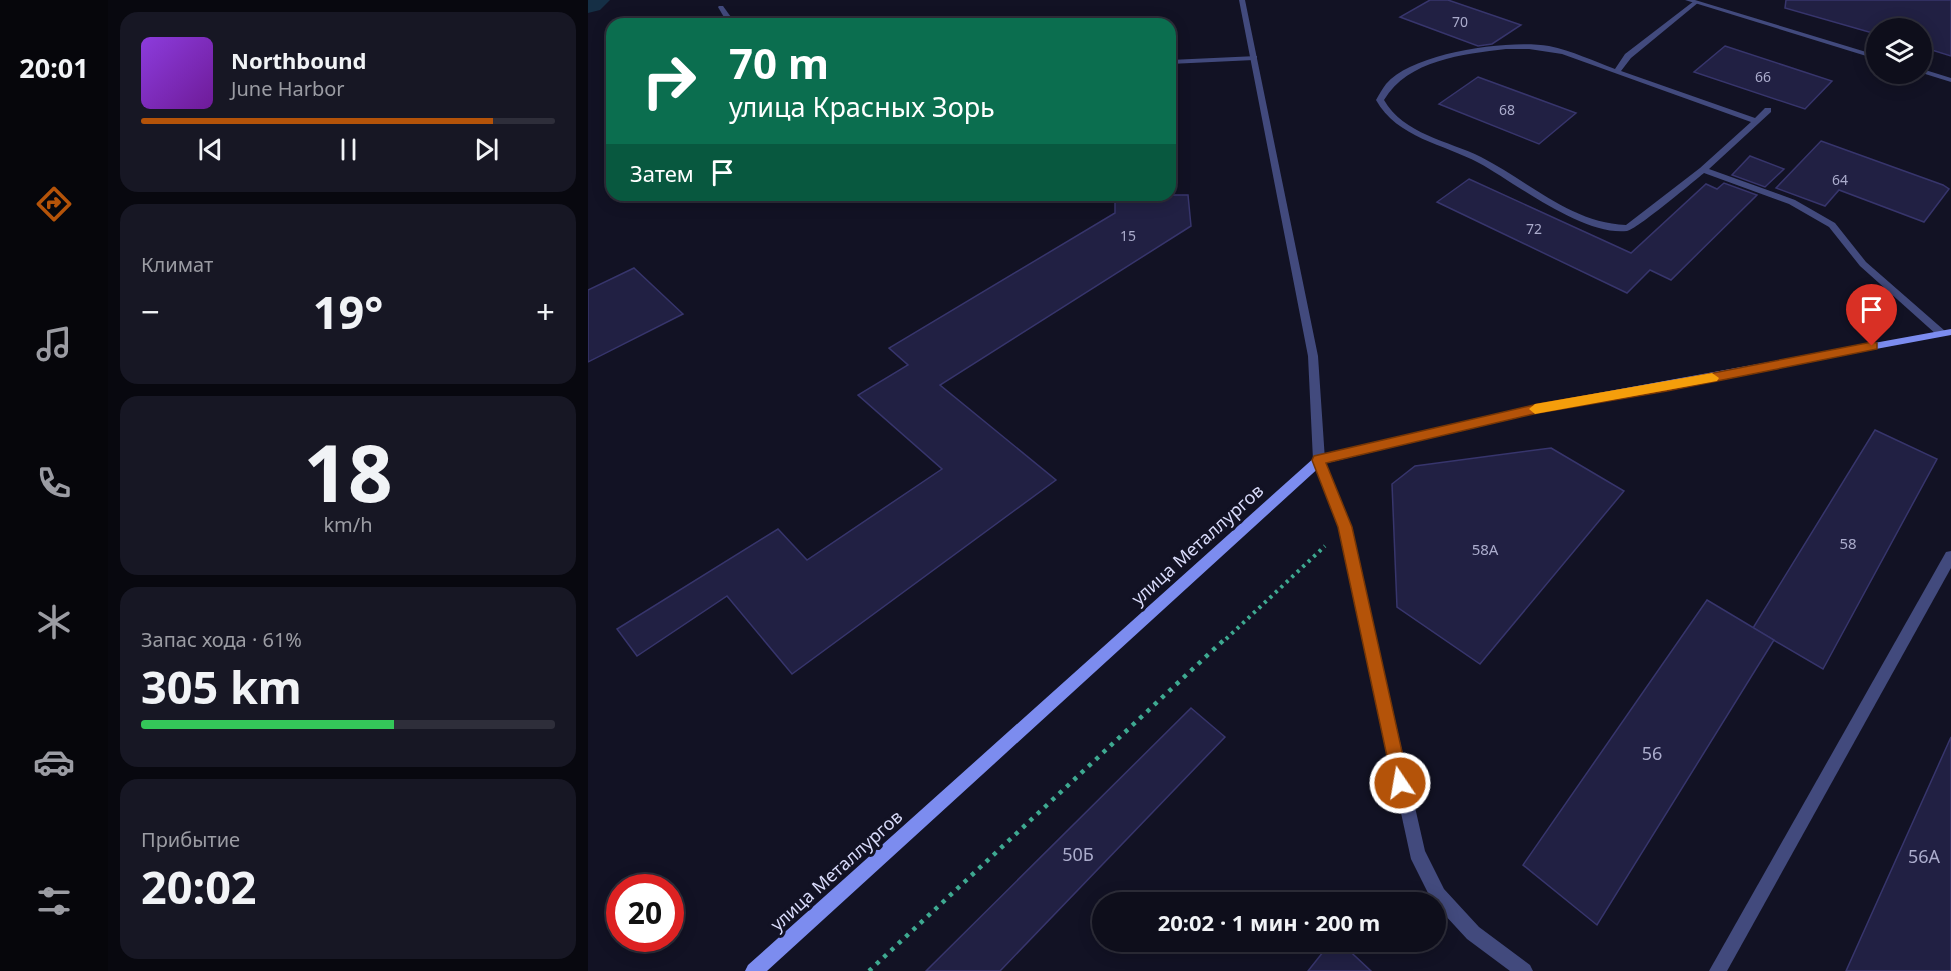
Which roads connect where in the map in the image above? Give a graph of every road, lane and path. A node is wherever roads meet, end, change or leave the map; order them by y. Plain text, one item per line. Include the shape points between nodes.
1 (1242, 0) edge
2 (1692, 1) edge
3 (721, 7) dead end
4 (728, 18) edge
5 (1866, 54) edge
6 (1254, 58) junction
7 (1176, 62) edge
8 (1617, 72) junction
9 (1932, 74) edge
10 (1951, 80) edge
11 (1768, 110) dead end
12 (1756, 121) junction
13 (1703, 170) junction
14 (1946, 332) edge
15 (1318, 460) junction
16 (1345, 527) junction
17 (1951, 556) edge
18 (754, 971) edge
19 (869, 971) edge
20 (1524, 971) edge
21 (1718, 971) edge

1 - 6 street
2 - 5 street
2 - 8 street via 1628,56
3 - 4 street
6 - 7 street
6 - 15 street via 1313,356
8 - 12 street
8 - 13 street via 1547,48 1466,52 1424,62 1383,89 1380,100 1385,110 1402,124 1614,230 1628,228
9 - 10 street
11 - 12 street
12 - 13 street
13 - 14 street via 1792,202 1832,225 1863,264
14 - 15 main road via 1538,408
15 - 16 street
15 - 18 main road, улица Металлургов
16 - 19 path
16 - 20 street via 1417,853 1438,895 1473,933
17 - 21 street

